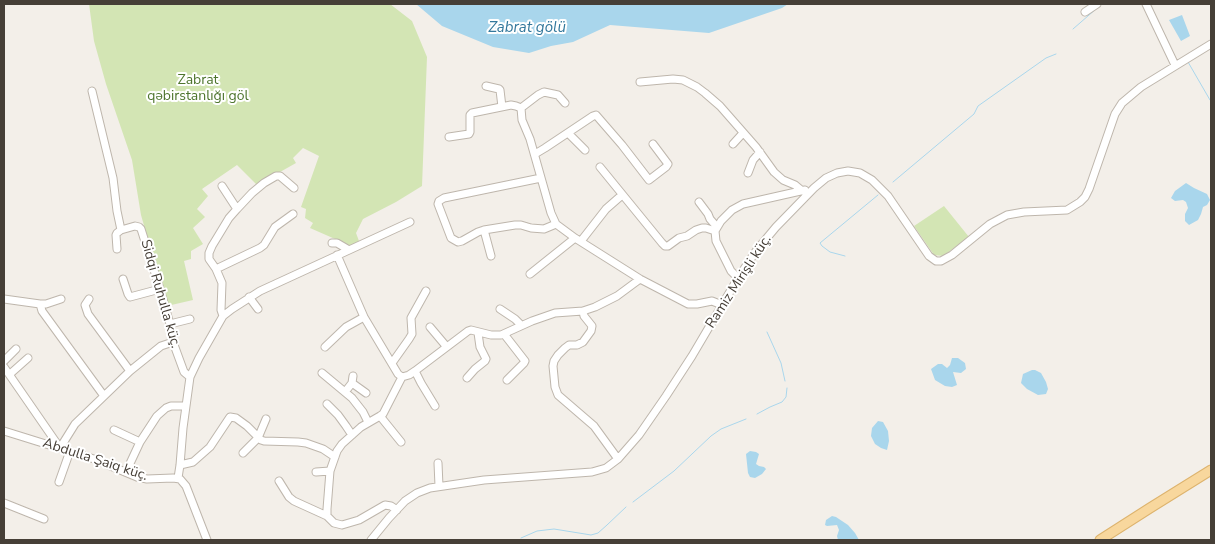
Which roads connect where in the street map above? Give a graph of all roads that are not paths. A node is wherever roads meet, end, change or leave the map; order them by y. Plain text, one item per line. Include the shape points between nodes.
1 (1097, 4) edge
2 (1146, 4) edge
3 (1085, 12) dead end
4 (1211, 44) edge
5 (1175, 65) junction
6 (640, 82) dead end
7 (486, 86) dead end
8 (92, 91) dead end
9 (565, 103) dead end
10 (502, 107) junction
11 (521, 108) junction
12 (568, 133) junction
13 (743, 133) junction
14 (449, 137) dead end
15 (653, 144) dead end
16 (733, 144) dead end
17 (585, 150) dead end
18 (760, 152) junction
19 (535, 154) junction
20 (600, 167) dead end
21 (748, 173) dead end
22 (541, 178) junction
23 (222, 186) dead end
24 (294, 188) dead end
25 (814, 188) junction
26 (801, 190) junction
27 (622, 195) junction
28 (699, 202) dead end
29 (237, 209) junction
30 (293, 214) dead end
31 (410, 222) dead end
32 (556, 224) junction
33 (716, 229) junction
34 (121, 230) junction
35 (484, 230) junction
36 (578, 240) junction
37 (332, 243) dead end
38 (117, 249) dead end
39 (349, 250) junction
40 (338, 255) junction
41 (491, 256) dead end
42 (216, 270) junction
43 (530, 274) dead end
44 (738, 278) junction
45 (124, 279) dead end
46 (640, 279) junction
47 (160, 289) junction
48 (426, 290) dead end
49 (249, 297) junction
50 (4, 299) edge
51 (61, 299) dead end
52 (89, 299) dead end
53 (40, 304) junction
54 (722, 305) junction
55 (258, 309) dead end
56 (500, 309) dead end
57 (583, 311) junction
58 (223, 316) junction
59 (364, 317) junction
60 (190, 319) dead end
61 (170, 324) junction
62 (521, 326) junction
63 (430, 327) dead end
64 (478, 332) junction
65 (504, 334) junction
66 (173, 342) junction
67 (446, 346) junction
68 (325, 347) dead end
69 (16, 349) dead end
70 (28, 358) dead end
71 (4, 361) edge
72 (392, 363) junction
73 (4, 366) edge
74 (130, 371) junction
75 (415, 371) junction
76 (322, 373) dead end
77 (10, 374) junction
78 (190, 377) junction
79 (402, 377) junction
80 (467, 378) dead end
81 (507, 380) dead end
82 (344, 392) junction
83 (366, 393) dead end
84 (104, 396) junction
85 (327, 404) dead end
86 (186, 406) junction
87 (436, 406) dead end
88 (380, 416) junction
89 (266, 419) dead end
90 (368, 422) junction
91 (114, 430) dead end
92 (4, 431) edge
93 (352, 434) junction
94 (258, 438) junction
95 (140, 442) junction
96 (401, 442) dead end
97 (60, 448) junction
98 (70, 451) junction
99 (242, 453) dead end
100 (335, 457) junction
101 (618, 459) junction
102 (438, 463) dead end
103 (180, 466) junction
104 (1211, 470) edge
105 (330, 471) junction
106 (126, 472) junction
107 (316, 472) dead end
108 (178, 478) junction
109 (279, 481) dead end
110 (59, 482) dead end
111 (439, 486) junction
112 (4, 502) edge
113 (397, 510) junction
114 (328, 516) junction
115 (44, 519) dead end
116 (207, 540) edge
117 (371, 540) edge
118 (1100, 540) edge

1 - 3 street
2 - 5 street
4 - 5 street, Ramiz Mirişli küç.
5 - 25 street, Ramiz Mirişli küç. via 1141,87 1119,108 1090,189 1080,202 1067,210 1007,215 941,261 929,256 888,196 869,177 854,172 837,173
6 - 13 street via 683,80 711,98
7 - 10 street via 500,90
8 - 34 street, Sidqi Ruhulla küç. via 113,178
9 - 11 street via 558,96 544,92
10 - 11 street
10 - 14 street via 472,113 469,134
11 - 19 street via 522,120
12 - 15 street via 596,115 649,180 668,164
12 - 17 street
12 - 19 street
13 - 16 street
13 - 18 street
18 - 21 street
18 - 26 street via 779,177
19 - 22 street
20 - 27 street
22 - 32 street
22 - 35 street via 439,201 451,238 458,242
23 - 29 street
24 - 29 street via 284,178 276,176 257,188
25 - 26 street
25 - 44 street, Ramiz Mirişli küç. via 767,237
26 - 33 street via 743,204 726,215
27 - 33 street via 665,246 702,228
27 - 36 street
28 - 33 street
29 - 42 street via 209,254
30 - 42 street via 275,227 260,248
31 - 39 street
32 - 35 street via 544,229 515,225
32 - 36 street
33 - 44 street via 716,241
34 - 38 street, Sidqi Ruhulla küç. via 116,235
34 - 47 street, Sidqi Ruhulla küç. via 135,226 141,229
35 - 41 street
36 - 43 street
36 - 46 street
37 - 39 street
39 - 40 street
40 - 49 street
40 - 59 street
42 - 58 street via 222,283
44 - 54 street, Ramiz Mirişli küç.
45 - 47 street via 130,297
46 - 54 street via 688,304 712,301
46 - 57 street via 617,296
47 - 61 street, Sidqi Ruhulla küç.
48 - 72 street via 411,318 412,334
49 - 55 street
49 - 58 street
50 - 53 street
51 - 53 street
52 - 74 street via 85,305 88,314
53 - 84 street
54 - 101 street, Ramiz Mirişli küç. via 666,396
56 - 62 street
57 - 62 street via 555,313
57 - 101 street via 592,326 591,331 583,342 569,345 554,360 555,387 558,395 594,426
58 - 78 street
59 - 68 street via 346,327
59 - 72 street
60 - 61 street
61 - 66 street, Sidqi Ruhulla küç.
62 - 65 street
63 - 67 street
64 - 65 street via 496,336
64 - 67 street via 468,331
64 - 80 street via 486,361
65 - 81 street via 525,361
66 - 74 street via 161,346
66 - 78 street, Sidqi Ruhulla küç. via 184,372
67 - 75 street
69 - 71 street
70 - 77 street
72 - 79 street
73 - 77 street
74 - 84 street
75 - 79 street
75 - 87 street
76 - 82 street
77 - 97 street
78 - 86 street
79 - 88 street
82 - 83 street via 353,380
82 - 90 street via 359,405
84 - 97 street via 75,424
85 - 93 street
86 - 95 street via 172,406 162,411
86 - 103 street
88 - 90 street
88 - 96 street
89 - 94 street
90 - 93 street
91 - 95 street
92 - 97 street, Abdulla Şaiq küç.
93 - 100 street
94 - 99 street
94 - 100 street via 306,443
94 - 103 street via 247,426 230,416 210,447 193,462
95 - 106 street
97 - 98 street, Abdulla Şaiq küç.
98 - 106 street, Abdulla Şaiq küç.
98 - 110 street
100 - 105 street
101 - 111 street, Ramiz Mirişli küç. via 606,468 592,472
102 - 111 street
103 - 108 street
104 - 118 main road
105 - 107 street
105 - 114 street
106 - 108 street, Abdulla Şaiq küç. via 147,479
108 - 116 street via 186,486
109 - 114 street via 294,501
111 - 113 street, Ramiz Mirişli küç. via 417,493
112 - 115 street
113 - 114 street via 385,506 342,525 334,523
113 - 117 street, Ramiz Mirişli küç.

